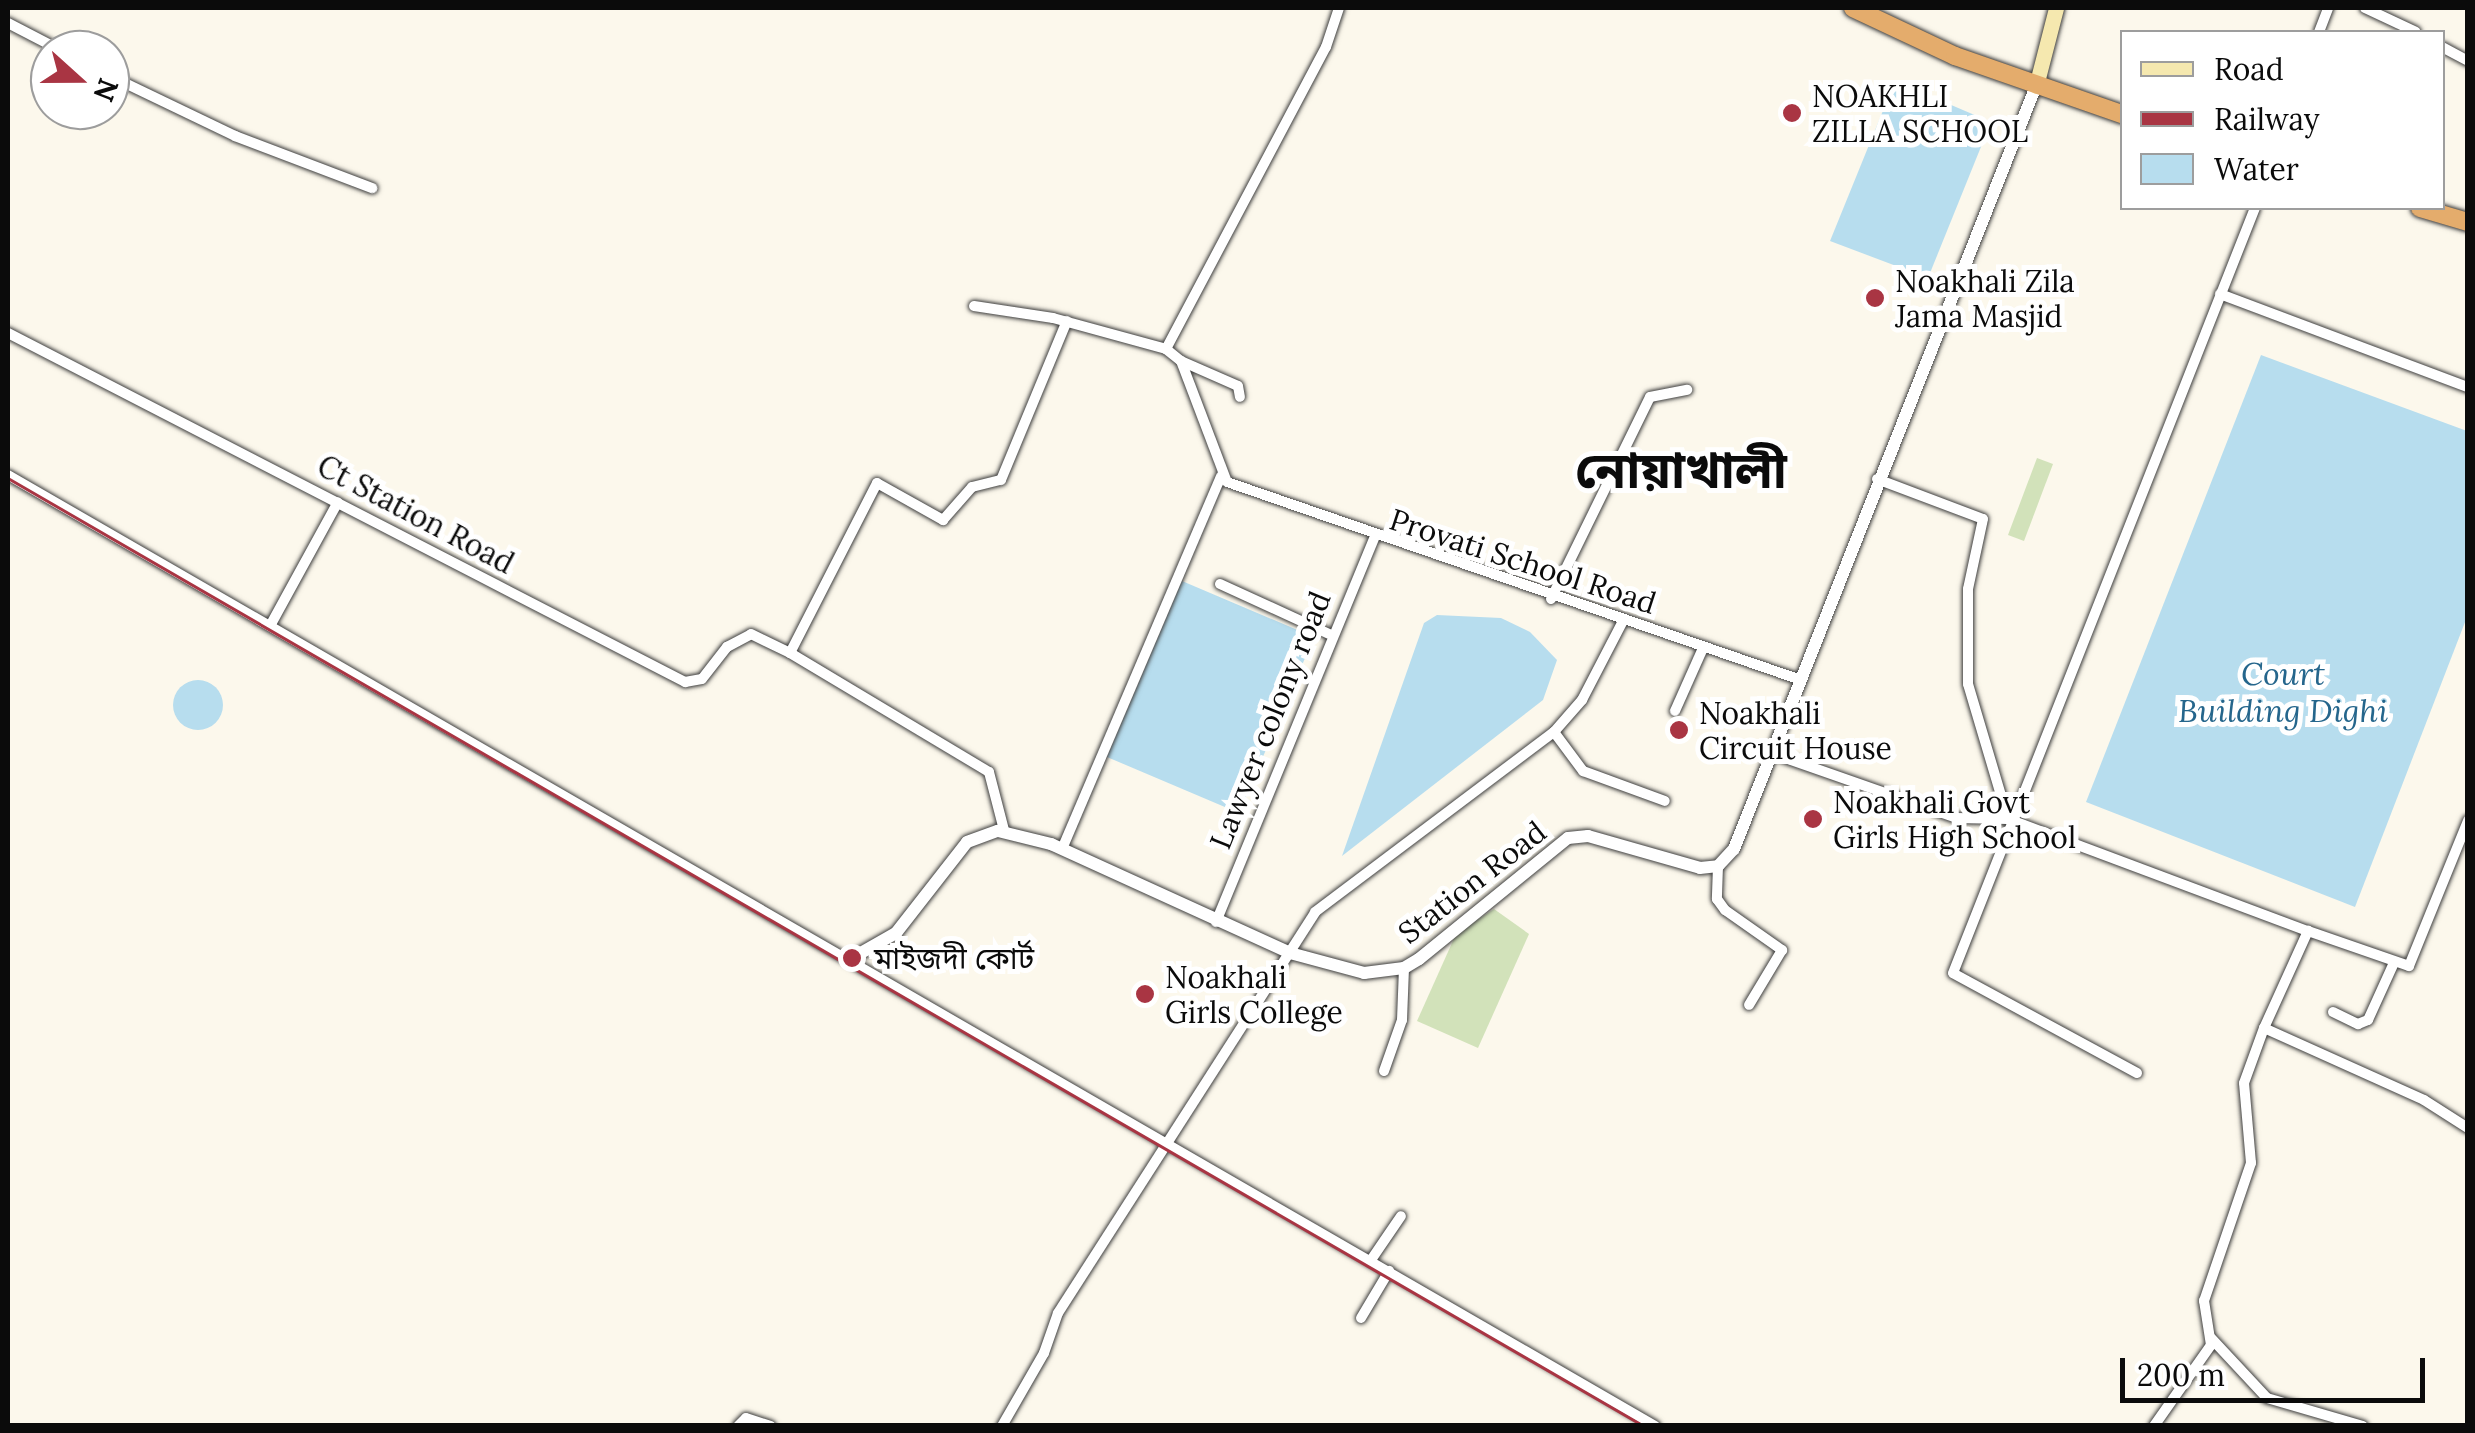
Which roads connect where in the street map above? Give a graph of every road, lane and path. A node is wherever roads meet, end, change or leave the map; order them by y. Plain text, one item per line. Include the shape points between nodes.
1 (1339, 8) edge
2 (1852, 8) edge
3 (2056, 8) edge
4 (2364, 8) edge
5 (2397, 8) edge
6 (2391, 19) junction
7 (2412, 30) edge
8 (2445, 49) edge
9 (2468, 61) edge
10 (130, 86) edge
11 (2036, 86) junction
12 (2120, 113) edge
13 (372, 188) dead end
14 (2254, 210) edge
15 (2427, 210) edge
16 (2468, 222) edge
17 (2220, 294) junction
18 (974, 306) dead end
19 (1066, 321) junction
20 (8, 333) edge
21 (1171, 344) junction
22 (1180, 361) junction
23 (2468, 387) edge
24 (1687, 390) dead end
25 (1240, 397) dead end
26 (8, 475) edge
27 (1221, 477) junction
28 (1877, 478) junction
29 (338, 502) junction
30 (1374, 538) junction
31 (1220, 584) dead end
32 (1552, 599) junction
33 (1623, 620) junction
34 (270, 626) junction
35 (1329, 634) junction
36 (1703, 648) junction
37 (790, 652) junction
38 (1798, 679) junction
39 (1676, 711) dead end
40 (1554, 732) junction
41 (1770, 753) junction
42 (1665, 801) dead end
43 (2008, 819) junction
44 (2468, 821) edge
45 (1004, 830) junction
46 (1062, 849) junction
47 (1718, 866) junction
48 (1216, 922) junction
49 (2308, 931) junction
50 (1290, 952) junction
51 (852, 958) junction
52 (2393, 965) junction
53 (1404, 968) junction
54 (1750, 1005) dead end
55 (2333, 1012) dead end
56 (2264, 1028) junction
57 (1384, 1070) dead end
58 (2137, 1073) dead end
59 (2468, 1128) edge
60 (1171, 1142) junction
61 (1402, 1216) dead end
62 (1371, 1260) junction
63 (1389, 1271) junction
64 (1360, 1318) dead end
65 (2211, 1337) junction
66 (738, 1426) edge
67 (771, 1426) edge
68 (1002, 1426) edge
69 (1655, 1426) edge
70 (2154, 1426) edge
71 (2363, 1426) edge

1 - 21 street via 1326,46
2 - 11 highway
3 - 11 main road
4 - 6 street
5 - 6 street
6 - 7 street
8 - 9 street
10 - 13 street via 235,136
11 - 12 highway
11 - 28 street
14 - 17 street
15 - 16 highway
17 - 23 street
17 - 43 street
18 - 19 street
19 - 21 street
19 - 37 street via 1001,480 972,486 943,520 877,483
20 - 29 street, Ct Station Road
21 - 22 street
22 - 25 street via 1238,386
22 - 27 street
24 - 32 street via 1650,398
26 - 34 street
27 - 30 street, Provati School Road
27 - 46 street
28 - 38 street
28 - 43 street via 1983,519 1968,589 1968,684
29 - 34 street
29 - 37 street, Ct Station Road via 685,682 702,679 727,647 751,634
30 - 32 street, Provati School Road
30 - 35 street, Lawyer colony road
31 - 35 street
32 - 33 street, Provati School Road
33 - 36 street, Provati School Road
33 - 40 street via 1582,700
34 - 51 street
35 - 48 street, Lawyer colony road
36 - 38 street, Provati School Road
36 - 39 street
37 - 45 street via 988,772
38 - 41 street
40 - 42 street via 1582,772
40 - 50 street via 1315,912
41 - 43 street via 1957,818
41 - 47 street via 1734,849
43 - 49 street
43 - 58 street via 1954,976
44 - 52 street via 2415,958 2409,966
45 - 46 street, Station Road
45 - 51 street via 967,842 896,933
46 - 48 street, Station Road
47 - 53 street, Station Road via 1700,868 1588,836 1568,838
47 - 54 street via 1717,899 1725,910 1782,950
48 - 50 street, Station Road
49 - 52 street
49 - 56 street
50 - 53 street, Station Road via 1364,972
50 - 60 street
51 - 60 street
52 - 55 street via 2368,1020 2358,1024
53 - 57 street via 1402,1020
56 - 59 street via 2424,1100
56 - 65 street via 2244,1083 2251,1162 2204,1301
60 - 62 street
60 - 68 street via 1058,1313
61 - 62 street
62 - 63 street
63 - 64 street
63 - 69 street
65 - 70 street
65 - 71 street via 2268,1398
66 - 67 street via 746,1418

